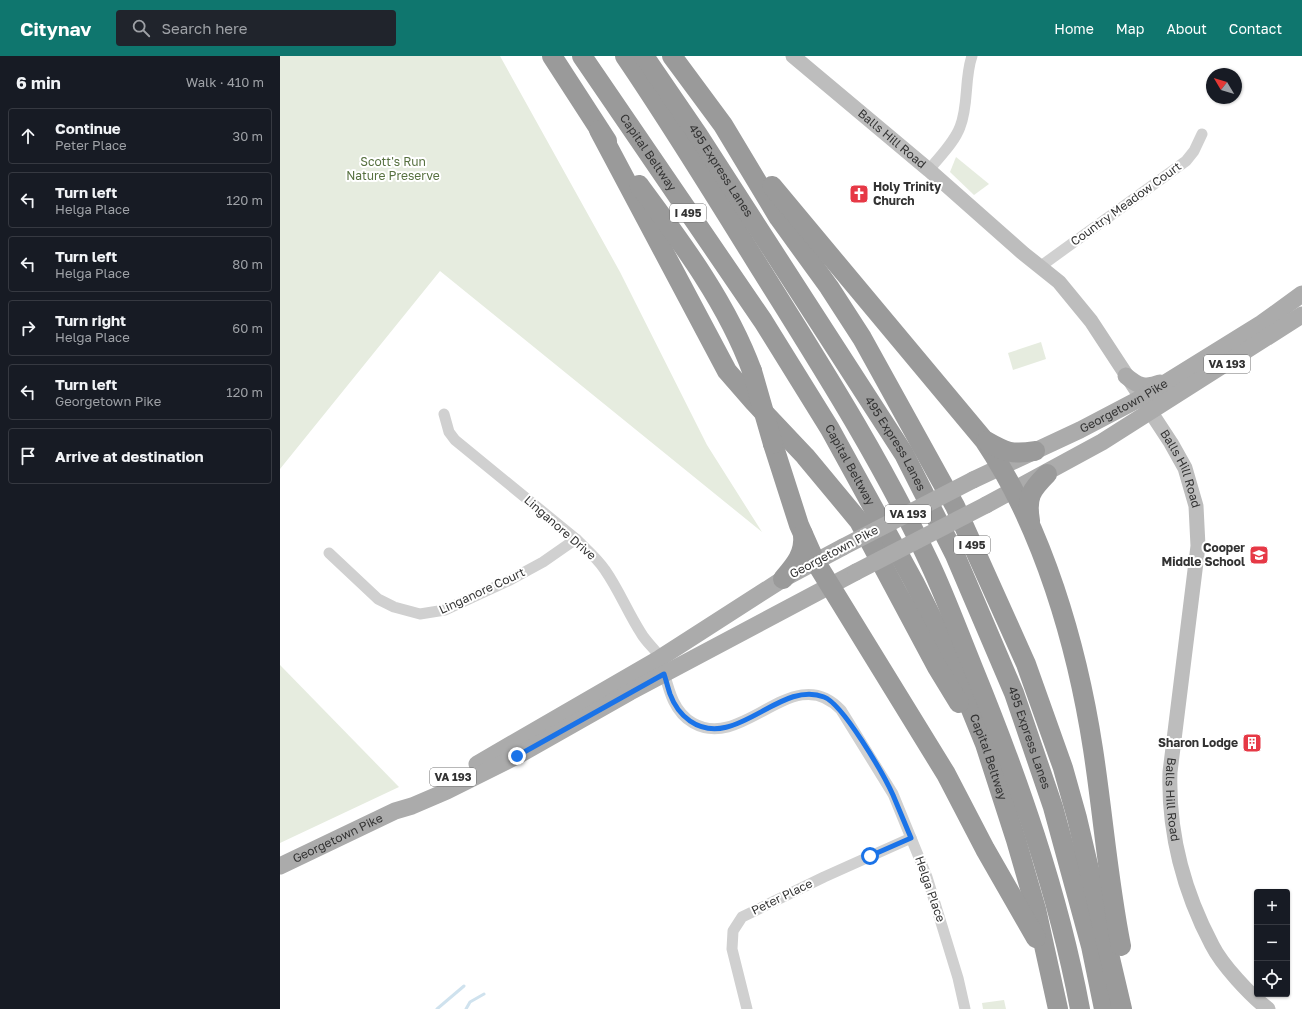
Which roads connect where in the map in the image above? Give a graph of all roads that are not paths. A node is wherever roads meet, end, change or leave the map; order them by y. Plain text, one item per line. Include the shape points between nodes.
1 (582, 56) edge
2 (625, 56) edge
3 (644, 56) edge
4 (672, 56) edge
5 (793, 56) edge
6 (972, 56) edge
7 (554, 59) edge
8 (723, 125) junction
9 (599, 130) junction
10 (1202, 134) dead end
11 (929, 170) junction
12 (1041, 266) junction
13 (1302, 294) edge
14 (1302, 315) edge
15 (1126, 376) junction
16 (1172, 379) junction
17 (1141, 398) junction
18 (1151, 412) junction
19 (444, 414) dead end
20 (984, 440) junction
21 (1034, 451) junction
22 (1001, 466) junction
23 (1047, 474) junction
24 (1013, 491) junction
25 (1031, 529) junction
26 (803, 534) junction
27 (576, 539) junction
28 (329, 553) dead end
29 (815, 561) junction
30 (782, 579) junction
31 (830, 585) junction
32 (662, 666) junction
33 (985, 744) junction
34 (395, 811) junction
35 (911, 838) junction
36 (280, 866) edge
37 (1057, 1000) edge
38 (747, 1009) edge
39 (965, 1009) edge
40 (1080, 1009) edge
41 (1104, 1009) edge
42 (1122, 1009) edge
43 (1134, 1009) edge
44 (1268, 1009) edge

1 - 33 highway, Capital Beltway / I 495 via 763,321 830,429 942,638
2 - 40 highway, 495 Express Lanes via 669,121 825,372 931,565 1001,738 1040,849
3 - 41 highway, 495 Express Lanes via 904,454 955,555 1014,693 1053,808 1091,946
4 - 8 highway, I 495
5 - 11 street, Balls Hill Road
6 - 11 street via 966,79 961,126 955,138
7 - 9 highway
8 - 20 highway
8 - 42 highway, I 495 via 779,218 829,287 893,392 955,506 1012,631 1067,783
9 - 26 highway, bridge via 674,232 724,310 752,371 772,444
9 - 33 highway via 727,371 810,461 859,521 937,667
10 - 12 street, Country Meadow Court via 1186,161
11 - 12 street, Balls Hill Road
12 - 15 street, Balls Hill Road via 1076,300
13 - 16 main road, Georgetown Pike / VA 193 via 1266,320
14 - 18 main road, Georgetown Pike / VA 193
15 - 16 main road via 1139,386 1146,387
15 - 17 street, Balls Hill Road
16 - 17 main road, Georgetown Pike / VA 193
17 - 18 street, Balls Hill Road
17 - 21 main road, Georgetown Pike / VA 193
18 - 23 main road, Georgetown Pike / VA 193
18 - 44 street, Balls Hill Road via 1185,468 1192,486 1198,523 1198,546 1170,772 1170,802 1175,840 1184,876 1212,946 1254,998
19 - 27 street, Linganore Drive via 449,432 459,444
20 - 21 highway via 1010,453
20 - 22 highway
21 - 22 main road, Georgetown Pike / VA 193
22 - 24 highway
22 - 29 main road, Georgetown Pike / VA 193, bridge
23 - 24 main road, Georgetown Pike
23 - 25 highway via 1030,495 1027,507
24 - 25 highway
24 - 31 main road, Georgetown Pike, bridge
25 - 43 highway via 1053,588 1084,698 1117,927
26 - 29 highway
26 - 30 highway via 804,545 801,554
27 - 28 street, Linganore Court via 543,562 510,580 445,610 420,614 401,610 378,599
27 - 32 street, Linganore Drive via 605,569
29 - 30 main road, Georgetown Pike / VA 193
29 - 31 highway
30 - 32 main road, Georgetown Pike / VA 193
31 - 32 main road, Georgetown Pike
31 - 37 highway via 946,774 985,849 1042,948
32 - 34 main road, Georgetown Pike / VA 193
32 - 34 main road, Georgetown Pike / VA 193 via 630,692 517,756 447,791
32 - 35 street, Helga Place via 677,708 698,725 713,729 743,721 803,694 813,694 832,701 841,710 889,787
33 - 37 highway, Capital Beltway / I 495 via 1036,909
34 - 36 main road, Georgetown Pike / VA 193
35 - 38 street, Peter Place via 824,876 742,917 733,931 732,949
35 - 39 street, Helga Place via 938,908

